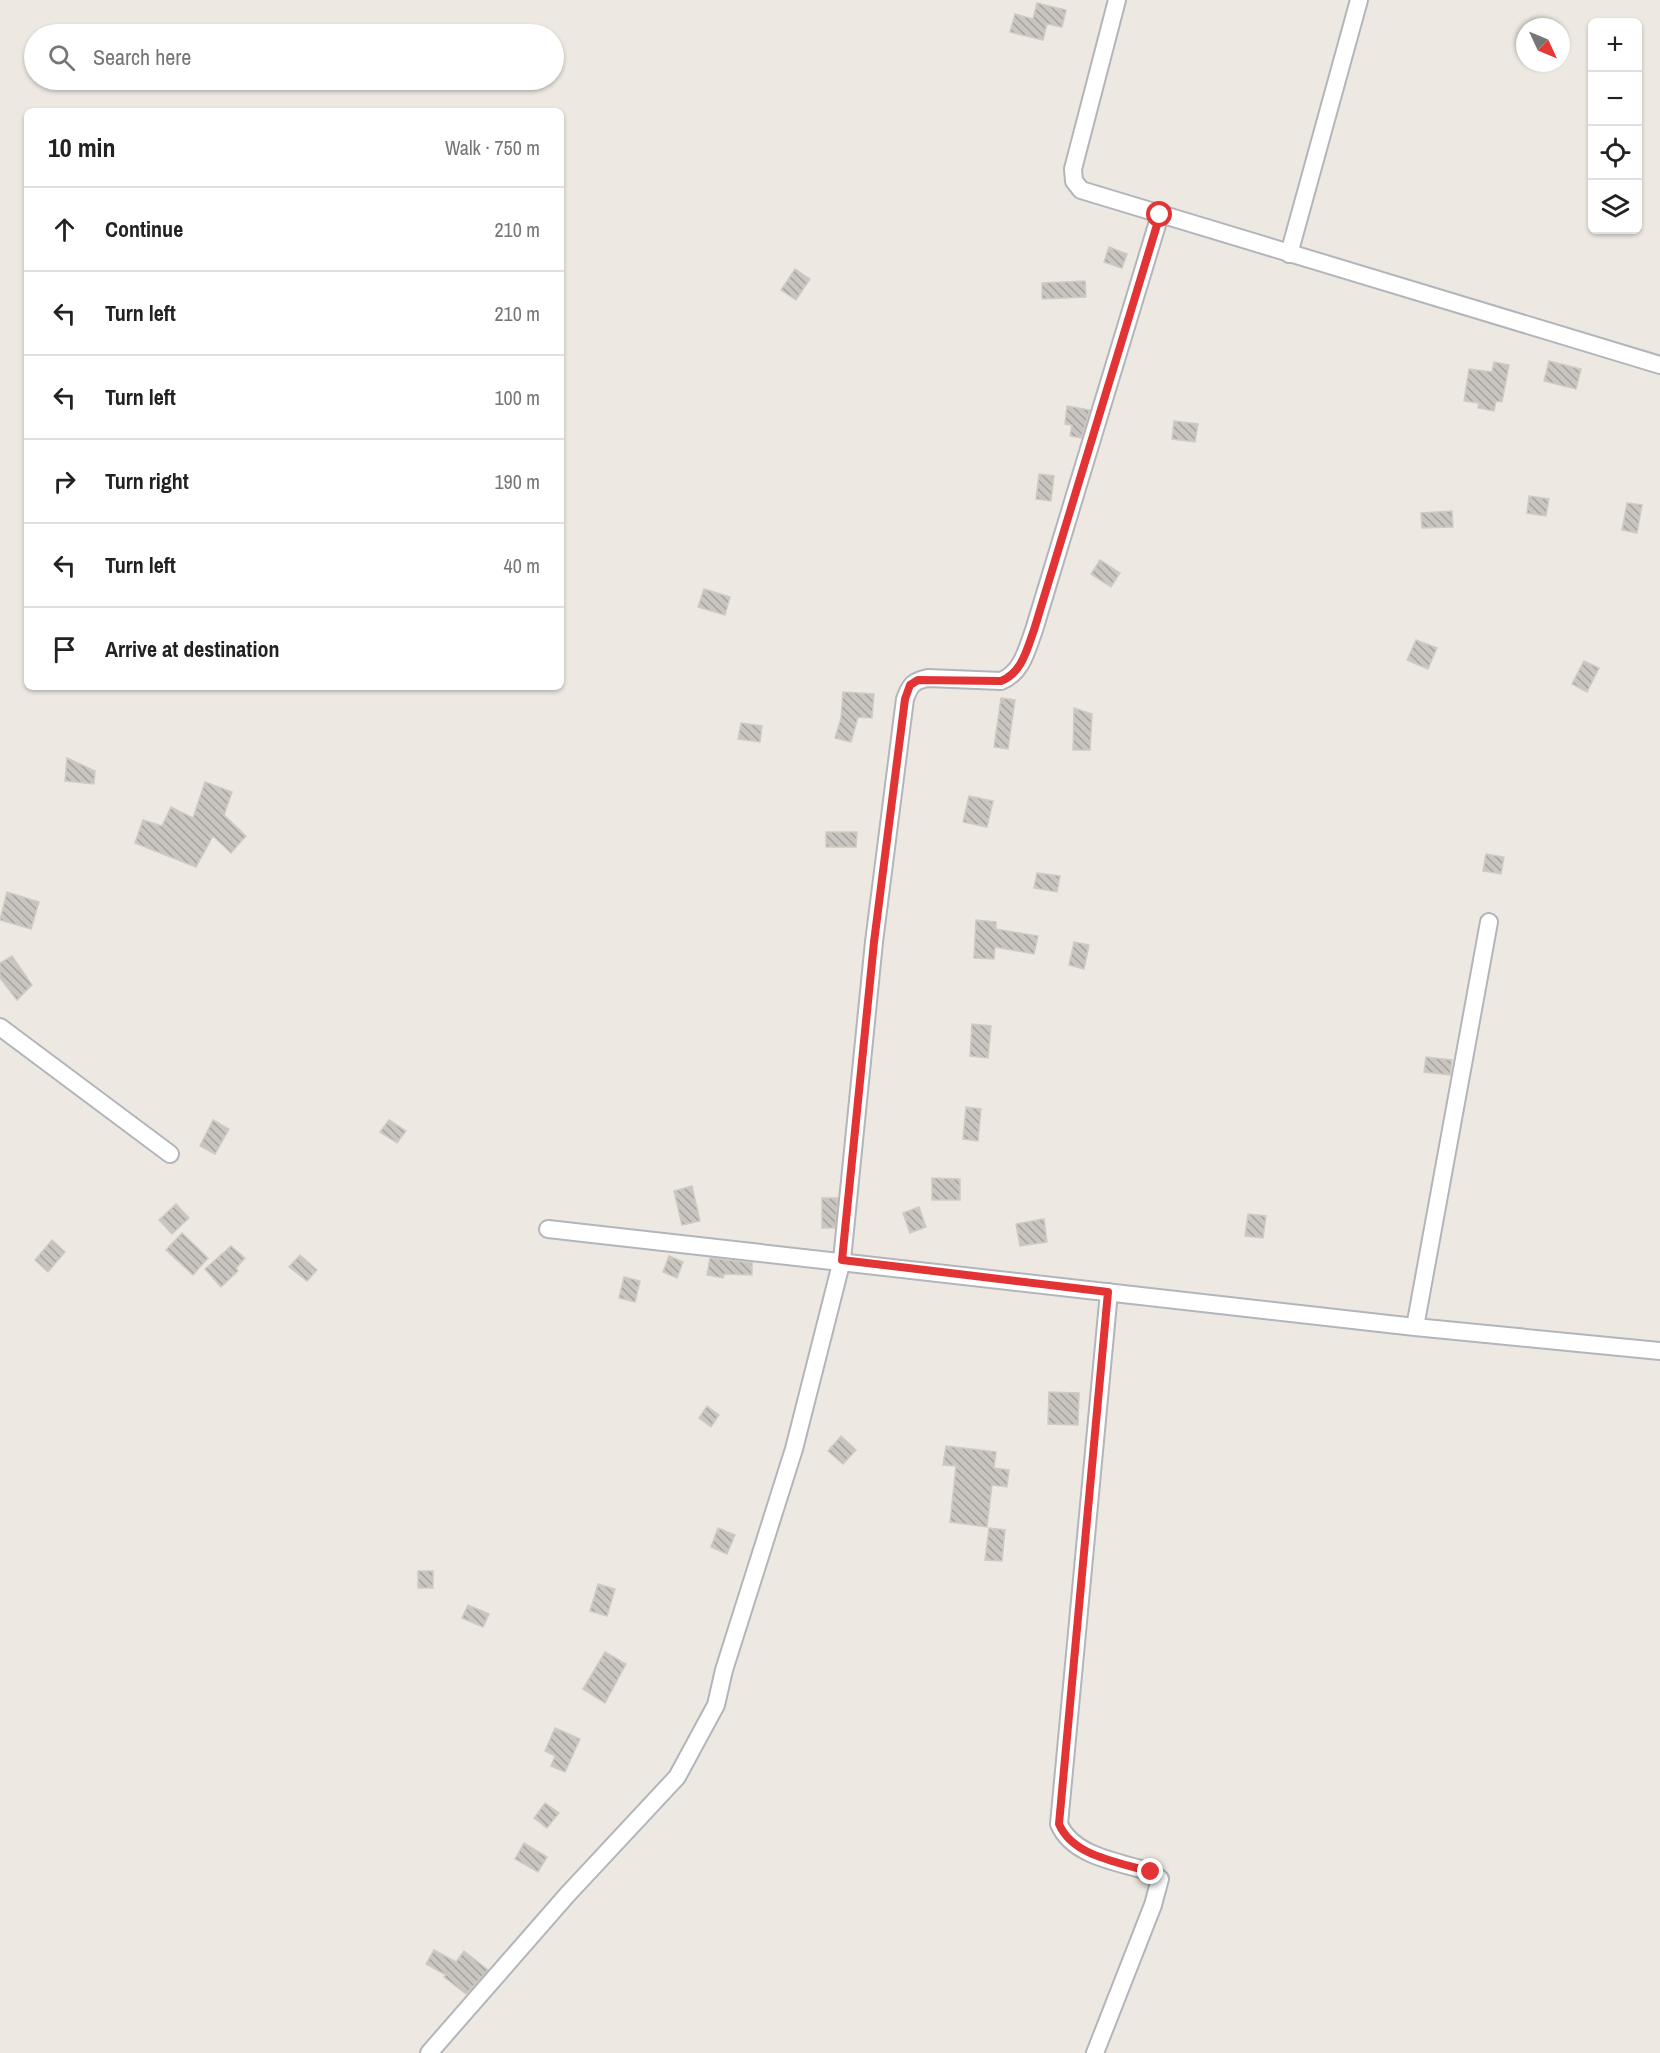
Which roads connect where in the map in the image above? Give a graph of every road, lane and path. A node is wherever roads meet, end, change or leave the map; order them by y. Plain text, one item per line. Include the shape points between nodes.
1 (1117, 0) edge
2 (1359, 0) edge
3 (1160, 215) junction
4 (1289, 254) junction
5 (1660, 365) edge
6 (1489, 922) dead end
7 (0, 1027) edge
8 (170, 1154) dead end
9 (548, 1229) dead end
10 (842, 1260) junction
11 (1108, 1292) junction
12 (1415, 1327) junction
13 (1660, 1351) edge
14 (429, 2053) edge
15 (1095, 2053) edge

1 - 3 street via 1073,169 1074,181 1081,190
2 - 4 street
3 - 4 street
3 - 10 street via 1020,666 1011,677 1001,681 918,680 910,685 905,699 874,942
4 - 5 street
6 - 12 street
7 - 8 street
9 - 10 street
10 - 11 street
10 - 14 street via 794,1449 716,1706 699,1741 677,1777
11 - 12 street
11 - 15 street via 1059,1824 1071,1842 1085,1851 1151,1872 1160,1879
12 - 13 street

